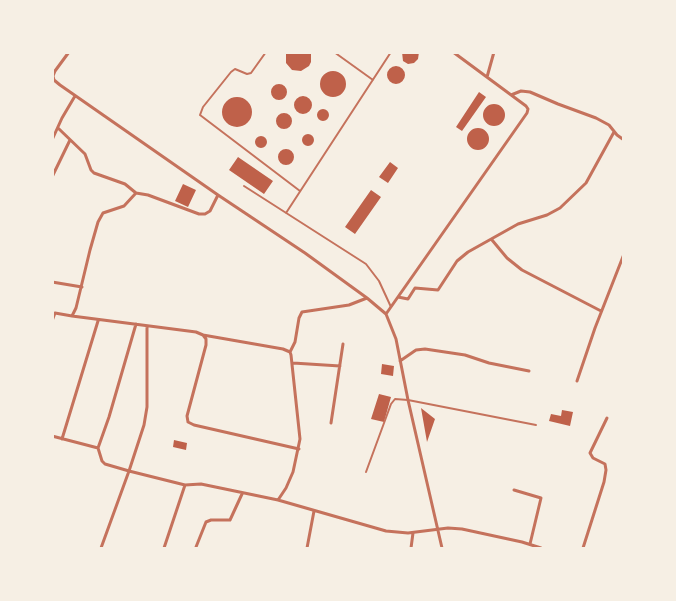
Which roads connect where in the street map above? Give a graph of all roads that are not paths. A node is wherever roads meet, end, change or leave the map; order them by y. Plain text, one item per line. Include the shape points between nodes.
1 (69, 52) edge
2 (266, 52) edge
3 (334, 52) edge
4 (391, 52) edge
5 (453, 52) edge
6 (494, 52) edge
7 (487, 77) junction
8 (373, 80) junction
9 (511, 95) junction
10 (76, 96) junction
11 (58, 128) junction
12 (614, 132) junction
13 (623, 139) edge
14 (52, 140) edge
15 (70, 140) junction
16 (52, 165) edge
17 (57, 166) junction
18 (52, 178) edge
19 (244, 186) dead end
20 (300, 191) junction
21 (136, 193) junction
22 (218, 195) junction
23 (286, 213) junction
24 (492, 240) junction
25 (624, 254) edge
26 (52, 282) edge
27 (82, 287) junction
28 (398, 297) junction
29 (367, 298) junction
30 (391, 307) junction
31 (601, 311) junction
32 (54, 313) edge
33 (386, 314) junction
34 (72, 316) junction
35 (52, 321) edge
36 (98, 321) junction
37 (136, 324) junction
38 (147, 326) junction
39 (203, 335) junction
40 (344, 344) dead end
41 (290, 352) junction
42 (400, 361) junction
43 (293, 363) junction
44 (340, 366) junction
45 (529, 371) dead end
46 (577, 381) dead end
47 (408, 400) junction
48 (607, 418) dead end
49 (331, 423) dead end
50 (536, 425) dead end
51 (52, 436) edge
52 (62, 439) junction
53 (98, 448) junction
54 (299, 448) junction
55 (130, 471) junction
56 (366, 472) dead end
57 (185, 485) junction
58 (514, 490) dead end
59 (242, 494) junction
60 (278, 500) junction
61 (314, 511) junction
62 (437, 529) junction
63 (413, 533) junction
64 (530, 544) junction
65 (101, 548) edge
66 (164, 548) edge
67 (196, 548) edge
68 (307, 548) edge
69 (411, 548) edge
70 (442, 548) edge
71 (541, 548) edge
72 (584, 548) edge

1 - 10 street via 53,76
2 - 20 lane via 251,73 235,69 231,72 200,115
3 - 8 lane
4 - 8 lane
5 - 7 street
6 - 7 street
7 - 9 street
8 - 20 lane
9 - 12 street via 530,92 604,121
9 - 28 street via 526,106 527,113
10 - 11 street
10 - 22 street
11 - 14 street
11 - 15 street
12 - 13 street
12 - 24 street via 586,183 560,208 518,224
15 - 17 street
15 - 21 street via 85,154 94,173 125,184
16 - 17 street
17 - 18 street
19 - 23 lane
20 - 23 lane
21 - 22 street via 200,214 210,211
21 - 27 street via 124,206 106,210 100,217
22 - 29 street
23 - 30 lane via 366,264 379,281
24 - 28 street via 457,261 438,290 415,288 408,299
24 - 31 street via 522,270
25 - 31 street
26 - 27 street
27 - 34 street
28 - 30 street
29 - 33 street
29 - 41 street via 349,305 302,312 296,342
30 - 33 street
31 - 46 street
32 - 34 street
32 - 35 street
33 - 42 street via 394,332
34 - 36 street
36 - 37 street
36 - 52 street
37 - 38 street
37 - 53 street
38 - 39 street
38 - 55 street via 146,416
39 - 41 street
39 - 54 street via 206,346 188,422
40 - 44 street
41 - 43 street
42 - 45 street via 416,350 425,349
42 - 47 street
43 - 44 street
43 - 54 street via 301,431
44 - 49 street
47 - 50 lane
47 - 56 lane via 392,401
47 - 62 street
48 - 72 street via 590,452 592,458 605,464 606,470
51 - 52 street
52 - 53 street
53 - 55 street via 105,464
54 - 60 street via 293,472
55 - 57 street
55 - 65 street
57 - 59 street via 201,484
57 - 66 street
58 - 64 street via 541,498
59 - 60 street
59 - 67 street via 230,520 206,522
60 - 61 street
61 - 63 street via 374,528
61 - 68 street
62 - 63 street
62 - 64 street via 462,529
62 - 70 street
63 - 69 street
64 - 71 street

